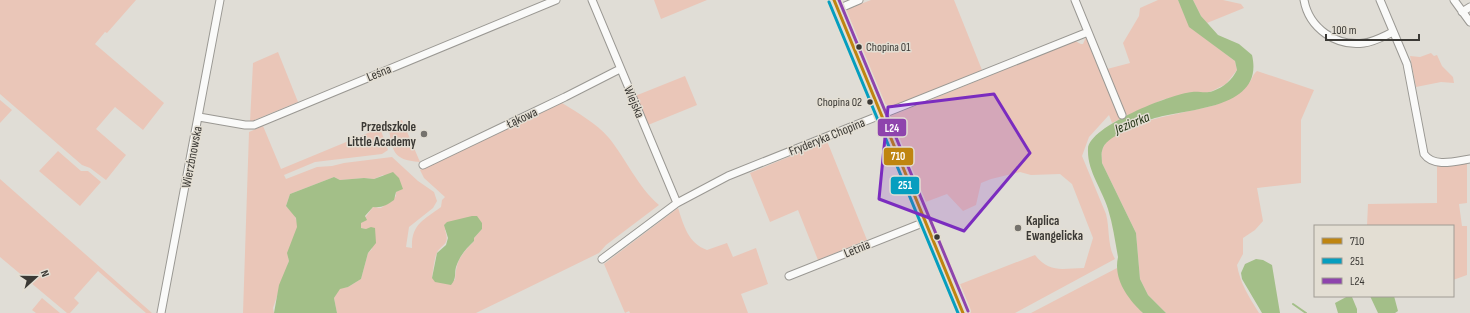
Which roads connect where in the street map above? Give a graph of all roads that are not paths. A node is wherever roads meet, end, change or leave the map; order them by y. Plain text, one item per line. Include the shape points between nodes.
1 (220, 0) edge
2 (556, 0) edge
3 (592, 0) edge
4 (859, 0) edge
5 (1075, 0) edge
6 (1304, 0) edge
7 (1380, 0) edge
8 (1454, 0) edge
9 (836, 4) edge
10 (1470, 7) edge
11 (1462, 12) junction
12 (1470, 22) edge
13 (1088, 32) junction
14 (1393, 32) junction
15 (620, 69) junction
16 (881, 115) junction
17 (1122, 115) dead end
18 (199, 117) junction
19 (1470, 159) edge
20 (423, 165) dead end
21 (677, 203) junction
22 (925, 222) junction
23 (602, 259) dead end
24 (789, 276) dead end
25 (161, 313) edge
26 (962, 313) edge

1 - 18 street, Wierzbnowska
2 - 18 street, Leśna via 254,125
3 - 15 street, Wiejska
4 - 9 street
5 - 13 street
6 - 14 street via 1314,23 1328,36 1336,39 1364,43
7 - 14 street
8 - 11 street
9 - 16 street
10 - 11 street
11 - 12 street
13 - 16 street, Fryderyka Chopina
13 - 17 street
14 - 19 street via 1407,64 1424,154 1437,162
15 - 20 street, Łąkowa
15 - 21 street, Wiejska
16 - 21 street, Fryderyka Chopina via 728,176
16 - 22 street
18 - 25 street, Wierzbnowska
21 - 23 street, Fryderyka Chopina
22 - 24 street, Letnia
22 - 26 street

